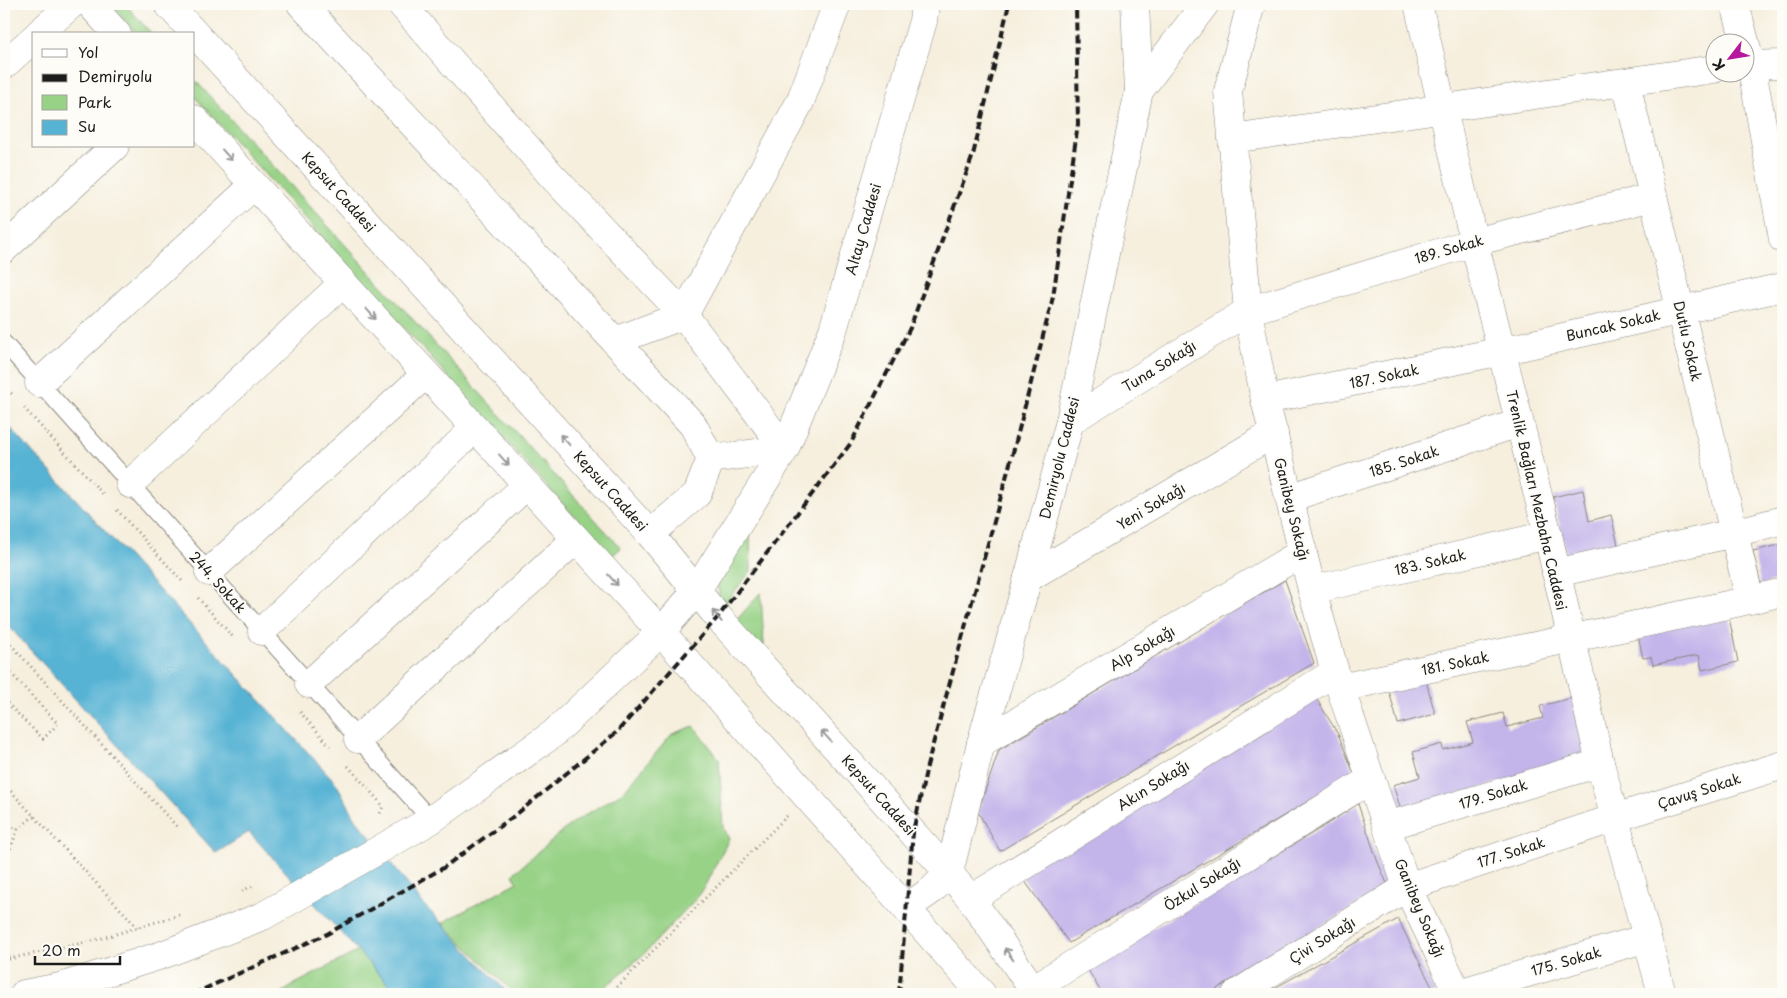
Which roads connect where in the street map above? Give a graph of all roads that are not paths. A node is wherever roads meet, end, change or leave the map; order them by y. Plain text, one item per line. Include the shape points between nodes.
1 (72, 4) edge
2 (90, 4) edge
3 (168, 4) edge
4 (301, 4) edge
5 (401, 4) edge
6 (837, 4) edge
7 (925, 4) edge
8 (1135, 4) edge
9 (1205, 4) edge
10 (1251, 4) edge
11 (1418, 4) edge
12 (1735, 4) edge
13 (40, 32) edge
14 (115, 32) edge
15 (193, 32) edge
16 (1741, 32) edge
17 (195, 34) edge
18 (32, 40) edge
19 (1754, 64) edge
20 (1783, 64) edge
21 (4, 65) edge
22 (1704, 71) edge
23 (1752, 82) edge
24 (1626, 83) junction
25 (1139, 91) junction
26 (1443, 109) junction
27 (195, 120) edge
28 (1232, 139) junction
29 (112, 148) edge
30 (254, 185) junction
31 (1653, 197) junction
32 (1783, 239) edge
33 (1474, 242) junction
34 (4, 249) edge
35 (343, 283) junction
36 (1783, 287) edge
37 (1681, 310) junction
38 (1248, 311) junction
39 (684, 315) junction
40 (615, 340) junction
41 (4, 343) edge
42 (1502, 351) junction
43 (426, 374) junction
44 (39, 383) junction
45 (1265, 400) junction
46 (1070, 422) junction
47 (1519, 423) junction
48 (475, 428) junction
49 (1274, 433) junction
50 (785, 449) junction
51 (711, 459) junction
52 (130, 484) junction
53 (527, 485) junction
54 (1290, 498) junction
55 (1783, 520) edge
56 (1734, 533) junction
57 (650, 534) junction
58 (1548, 535) junction
59 (576, 539) junction
60 (1303, 552) junction
61 (1556, 572) junction
62 (1028, 578) junction
63 (195, 583) junction
64 (696, 590) junction
65 (1312, 590) junction
66 (1783, 592) edge
67 (1750, 600) junction
68 (661, 632) junction
69 (250, 636) junction
70 (1570, 639) junction
71 (1338, 680) junction
72 (309, 684) junction
73 (358, 738) junction
74 (980, 743) junction
75 (1600, 763) junction
76 (1783, 765) edge
77 (1370, 779) junction
78 (1616, 818) junction
79 (432, 820) junction
80 (1387, 826) junction
81 (948, 872) junction
82 (1407, 887) junction
83 (971, 899) junction
84 (906, 908) junction
85 (1647, 938) junction
86 (1034, 991) edge
87 (24, 994) edge
88 (982, 994) edge
89 (1236, 994) edge
90 (1457, 994) edge
91 (1662, 994) edge

1 - 13 street
2 - 14 street
15 -> 3 street, Kepsut Caddesi
4 - 40 street
5 - 39 street via 552,176
6 - 39 street via 800,102
7 - 50 street, Altay Caddesi via 924,21 833,330
8 - 25 street
9 - 25 street, Demiryolu Caddesi
10 - 28 street, Ganibey Sokağı via 1228,91
11 - 26 street, Trenlik Bağları Mezbaha Caddesi
12 - 16 street
57 -> 17 street, Kepsut Caddesi
18 - 21 street
19 - 20 street
22 - 24 street
23 - 32 street
24 - 26 street
24 - 31 street, Dutlu Sokak
25 - 46 street, Demiryolu Caddesi
26 - 28 street
26 - 33 street, Trenlik Bağları Mezbaha Caddesi
27 -> 30 street
28 - 38 street, Ganibey Sokağı
29 - 34 street
30 - 35 street
30 - 44 street
31 - 33 street, 189. Sokak
31 - 37 street, Dutlu Sokak
33 - 38 street, 189. Sokak
33 - 42 street, Trenlik Bağları Mezbaha Caddesi
35 -> 43 street
35 - 52 street
36 - 37 street, Buncak Sokak
37 - 42 street, Buncak Sokak
37 - 56 street, Dutlu Sokak
38 - 45 street, Ganibey Sokağı
38 - 46 street, Tuna Sokağı
39 - 40 street
39 - 50 street
40 - 51 street via 693,426
41 - 44 lane, 244. Sokak
42 - 45 street, 187. Sokak
42 - 47 street, Trenlik Bağları Mezbaha Caddesi
43 - 48 street
43 - 63 street
44 - 52 lane, 244. Sokak
45 - 49 street, Ganibey Sokağı
46 - 62 street, Demiryolu Caddesi
47 - 54 street, 185. Sokak
47 - 58 street, Trenlik Bağları Mezbaha Caddesi
48 -> 53 street
48 - 69 street
49 - 54 street, Ganibey Sokağı
49 - 62 street, Yeni Sokağı
50 - 51 street
50 - 64 street, Altay Caddesi
51 - 57 street via 697,494
52 - 63 lane, 244. Sokak
53 - 59 street
53 - 72 street
54 - 60 street, Ganibey Sokağı
55 - 56 street
56 - 61 street
56 - 67 street, Dutlu Sokak
57 - 64 street, Kepsut Caddesi
58 - 61 street, Trenlik Bağları Mezbaha Caddesi
58 - 65 street, 183. Sokak
59 -> 68 street
59 - 73 street
60 - 65 street, Ganibey Sokağı
60 - 74 street, Alp Sokağı
61 - 70 street, Trenlik Bağları Mezbaha Caddesi
62 - 74 street, Demiryolu Caddesi
63 - 69 lane, 244. Sokak
64 - 68 street, Altay Caddesi
81 -> 64 street, Kepsut Caddesi
65 - 71 street, Ganibey Sokağı
66 - 67 street, 181. Sokak
67 - 70 street, 181. Sokak
68 - 79 street, Altay Caddesi via 553,734
68 - 84 street
69 - 72 lane, 244. Sokak
70 - 71 street, 181. Sokak via 1433,667
70 - 75 street, Trenlik Bağları Mezbaha Caddesi
71 - 77 street, Ganibey Sokağı
71 - 83 street, Akın Sokağı
72 - 73 lane, 244. Sokak
73 - 79 lane, 244. Sokak
74 - 81 street, Demiryolu Caddesi
75 - 78 street, Trenlik Bağları Mezbaha Caddesi
75 - 80 street, 179. Sokak
76 - 78 street, Çavuş Sokak
77 - 80 street, Ganibey Sokağı
77 - 86 street, Özkul Sokağı
78 - 82 street, 177. Sokak
78 - 85 street, Trenlik Bağları Mezbaha Caddesi
79 - 87 street, Altay Caddesi via 263,916 162,955 60,987
80 - 82 street, Ganibey Sokağı
81 - 83 street, Kepsut Caddesi
81 - 84 street, Demiryolu Caddesi via 932,890
82 - 89 street, Çivi Sokağı
82 - 90 street, Ganibey Sokağı
86 -> 83 street, Kepsut Caddesi
84 - 88 street
85 - 90 street, 175. Sokak
85 - 91 street, Trenlik Bağları Mezbaha Caddesi

